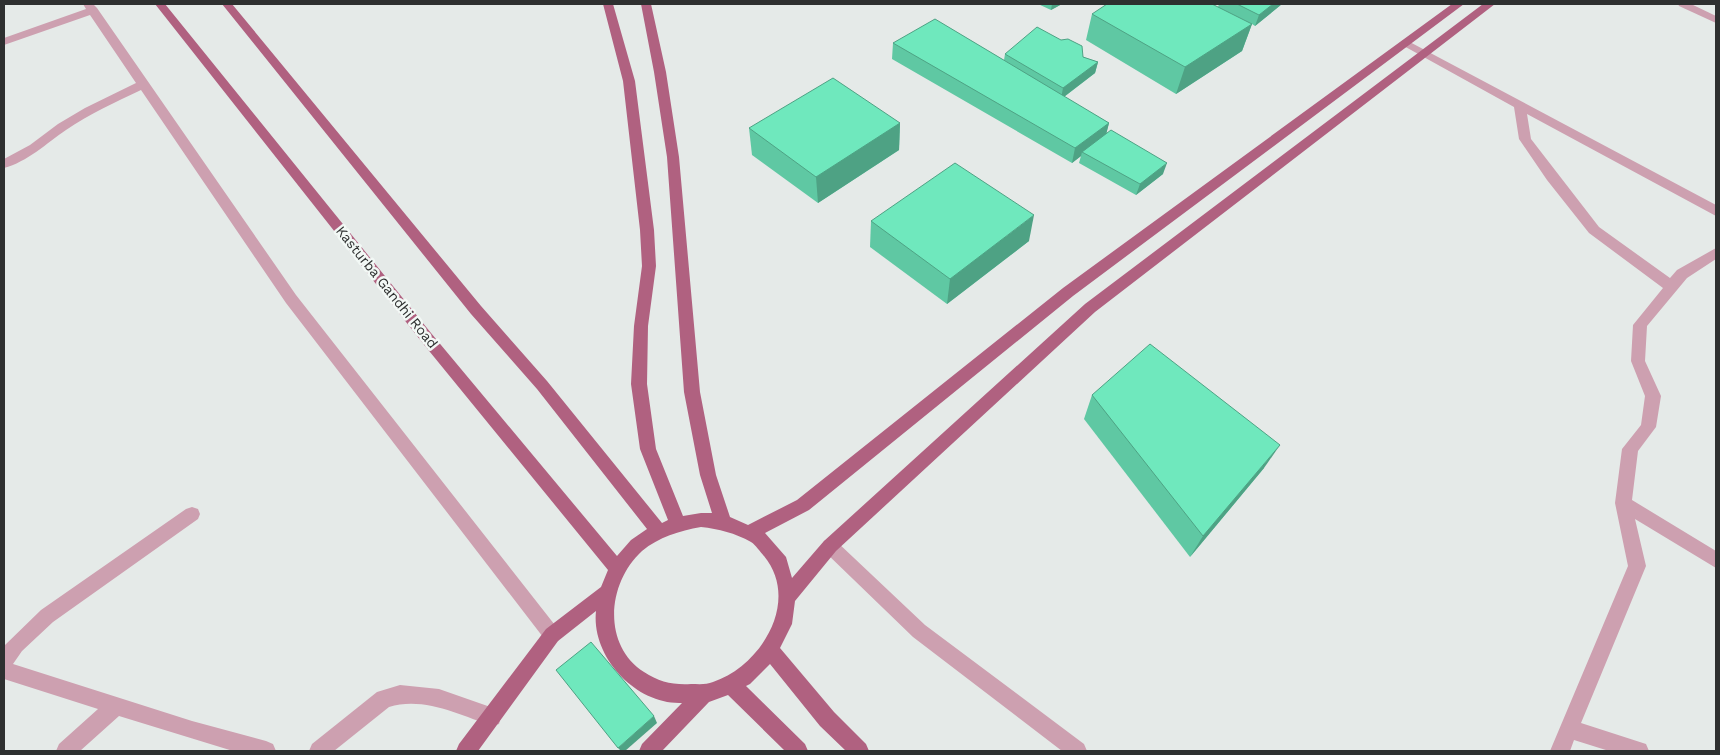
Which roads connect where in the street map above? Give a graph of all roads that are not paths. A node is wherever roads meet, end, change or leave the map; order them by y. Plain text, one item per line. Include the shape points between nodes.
1 (160, 4) edge
2 (227, 4) edge
3 (608, 4) edge
4 (646, 4) edge
5 (1459, 4) edge
6 (1490, 4) edge
7 (1683, 4) edge
8 (90, 7) edge
9 (1716, 20) edge
10 (4, 42) edge
11 (1406, 43) junction
12 (1427, 53) junction
13 (143, 84) junction
14 (1520, 104) junction
15 (4, 164) edge
16 (1716, 211) edge
17 (1716, 253) edge
18 (1672, 287) junction
19 (1623, 503) junction
20 (192, 514) dead end
21 (723, 522) junction
22 (678, 524) junction
23 (659, 531) junction
24 (750, 532) junction
25 (830, 546) junction
26 (1716, 560) edge
27 (617, 568) junction
28 (606, 593) junction
29 (788, 596) junction
30 (552, 635) junction
31 (771, 652) junction
32 (4, 660) edge
33 (4, 670) edge
34 (731, 685) junction
35 (704, 693) junction
36 (118, 705) junction
37 (492, 717) junction
38 (1569, 729) junction
39 (66, 751) edge
40 (266, 751) edge
41 (319, 751) edge
42 (466, 751) edge
43 (649, 751) edge
44 (798, 751) edge
45 (859, 751) edge
46 (1077, 751) edge
47 (1560, 751) edge
48 (1639, 751) edge

1 - 27 main road, Kasturba Gandhi Road via 426,337
2 - 23 main road via 476,310 542,384
3 - 22 main road via 629,81 647,230 649,266 641,326 639,384 648,449
4 - 21 main road via 673,157 692,392 708,475
5 - 11 main road
6 - 12 main road
7 - 9 street
8 - 10 street
8 - 13 street
11 - 12 street
11 - 24 main road via 1068,292 803,505
12 - 14 street
12 - 25 main road via 1090,308
13 - 15 street via 89,111
13 - 30 street via 291,299
14 - 16 street
14 - 18 street via 1524,140 1594,230
17 - 18 street via 1682,274
18 - 19 street via 1640,325 1638,361 1653,396 1648,427 1630,449
19 - 26 street
19 - 38 street via 1637,566
20 - 32 street via 47,616
21 - 22 main road via 700,520
21 - 24 main road
22 - 23 main road
23 - 27 main road via 630,551
24 - 29 main road via 770,548 783,570
25 - 29 main road
25 - 46 street via 919,632
27 - 28 main road
28 - 30 main road
28 - 35 main road via 603,620 609,646 624,669 646,686 674,694
29 - 31 main road via 785,624
30 - 37 main road
31 - 34 main road via 753,671
31 - 45 main road via 827,720
33 - 36 street
34 - 35 main road
34 - 44 main road
35 - 43 main road
36 - 39 street
36 - 40 street
37 - 41 street via 439,698 400,694 384,699
37 - 42 main road
38 - 47 street
38 - 48 street

